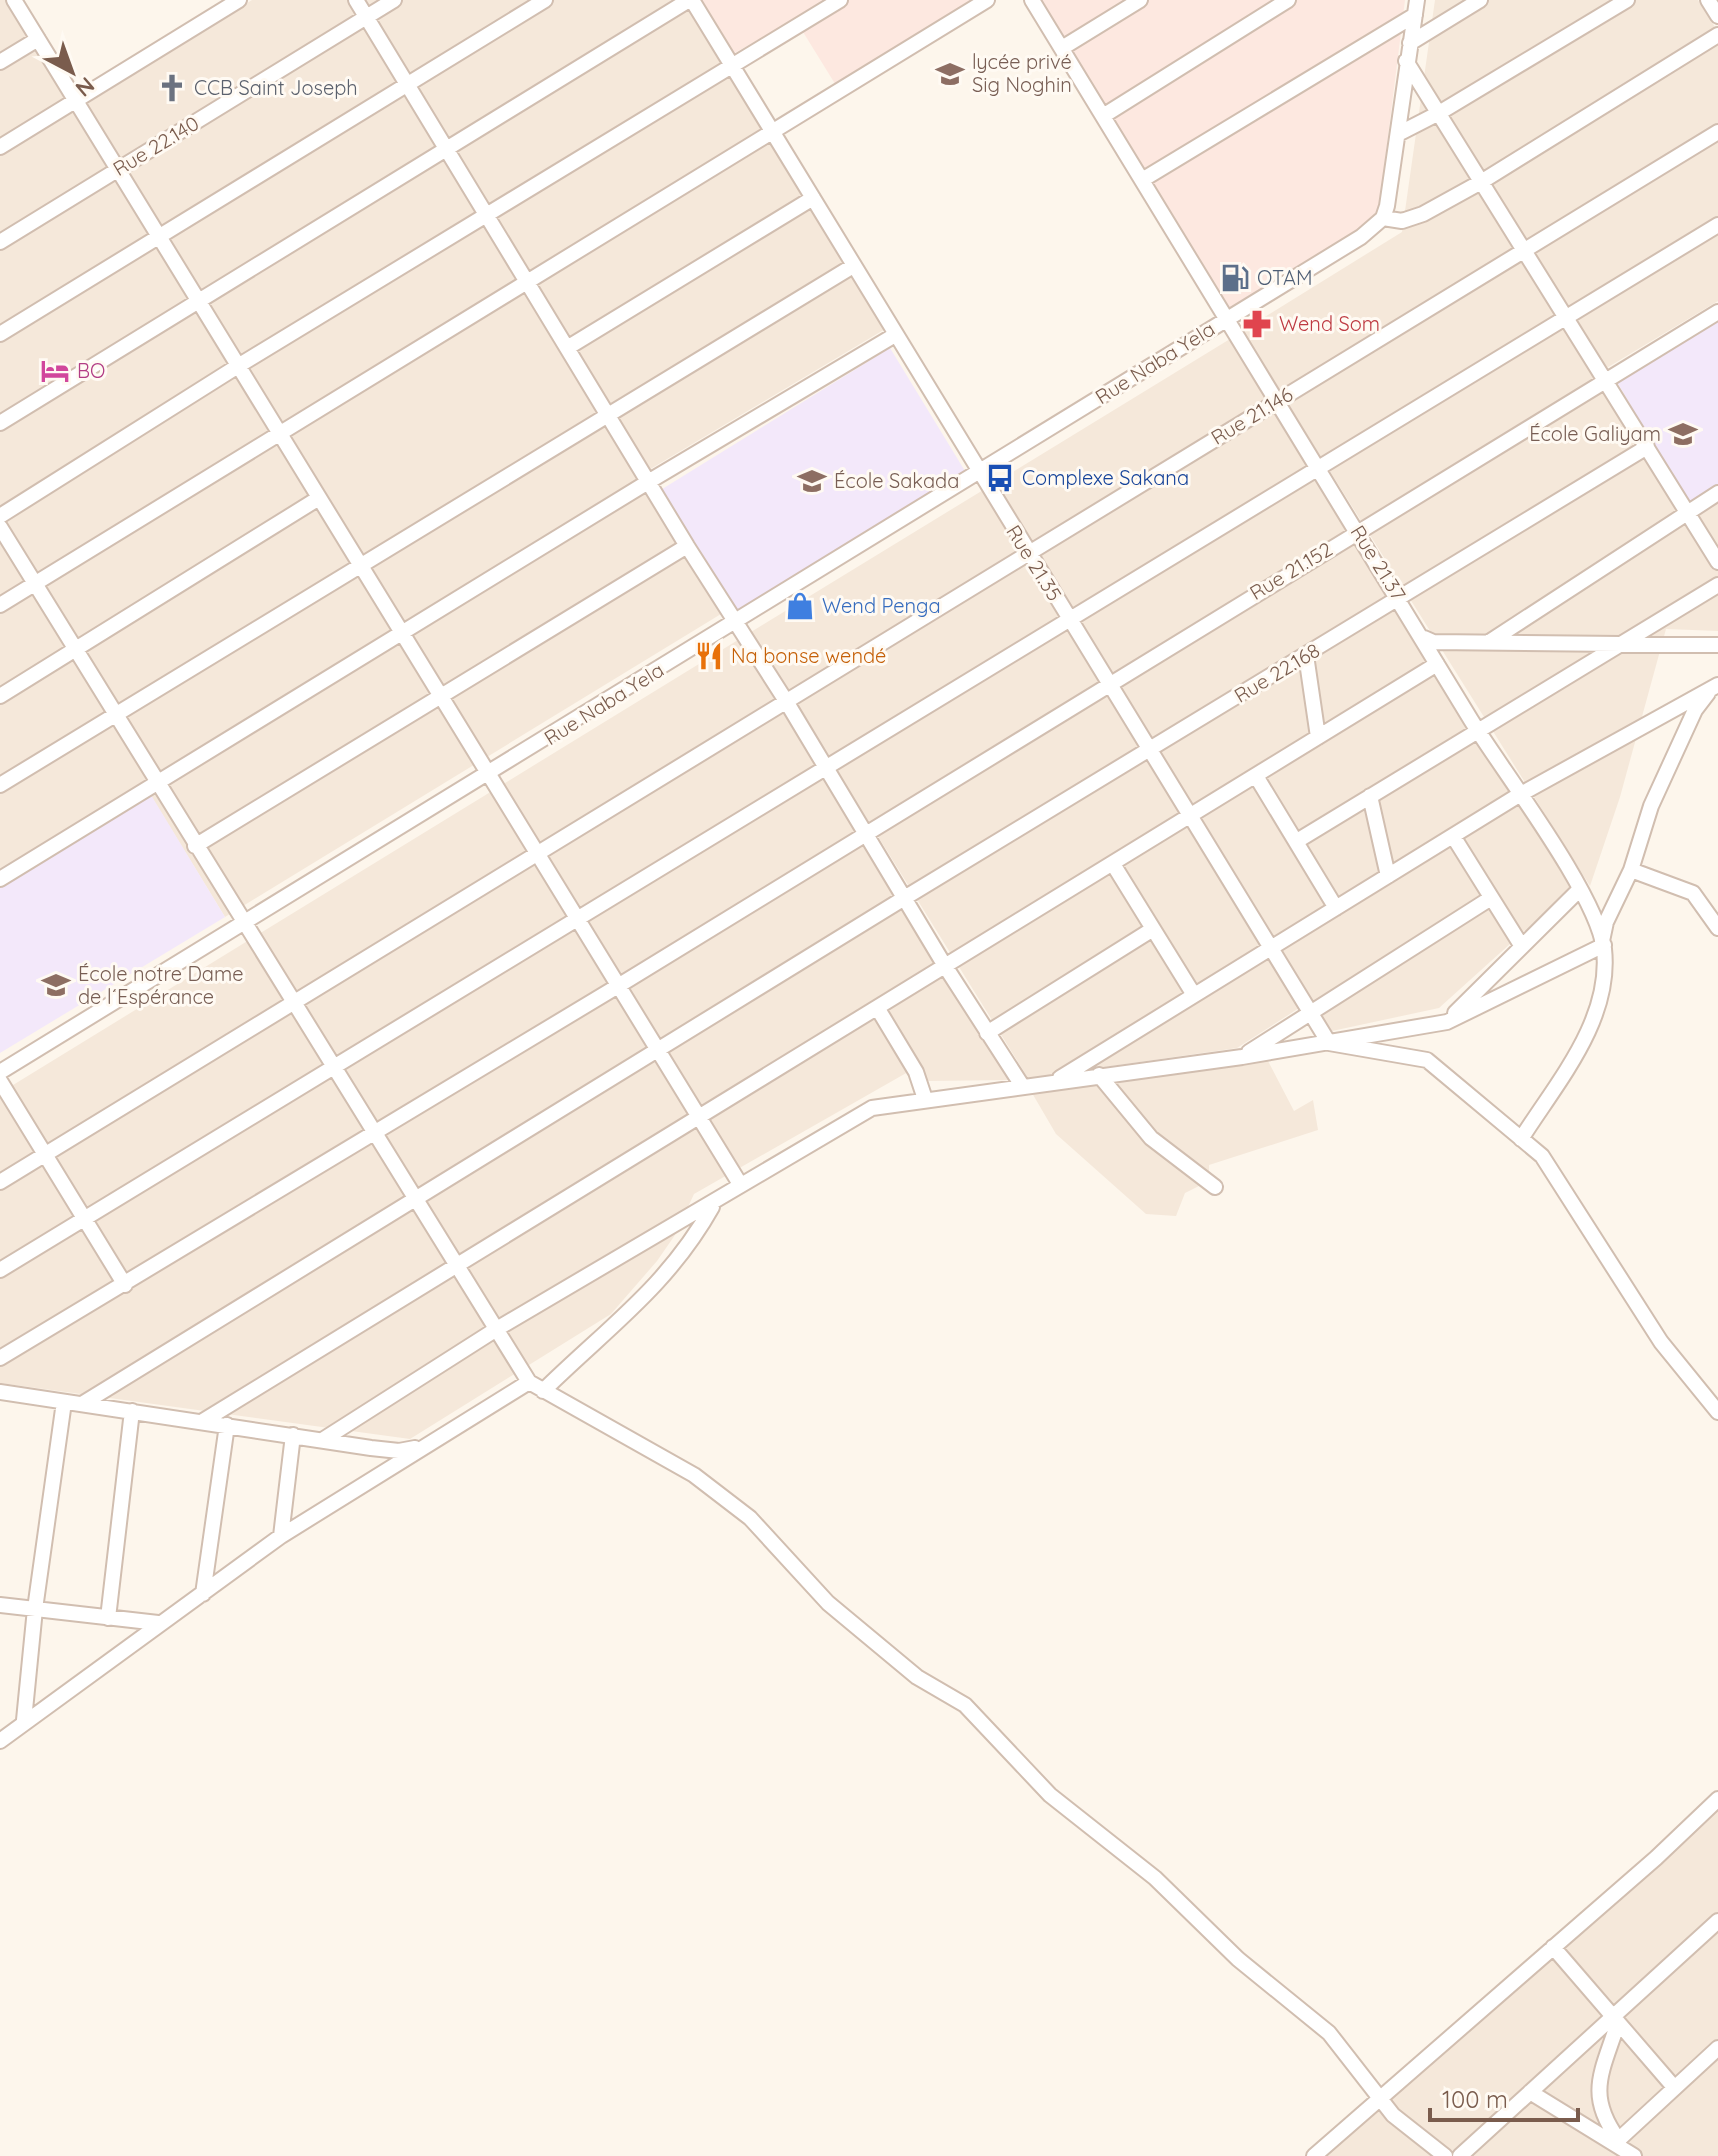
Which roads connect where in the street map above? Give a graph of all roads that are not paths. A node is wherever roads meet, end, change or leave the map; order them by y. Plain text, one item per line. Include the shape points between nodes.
1 (14, 0) edge
2 (239, 0) edge
3 (356, 0) edge
4 (394, 0) edge
5 (545, 0) edge
6 (691, 0) edge
7 (840, 0) edge
8 (987, 0) edge
9 (1032, 0) edge
10 (1140, 0) edge
11 (1288, 0) edge
12 (1480, 0) edge
13 (1627, 0) edge
14 (1708, 0) edge
15 (1416, 7) edge
16 (1718, 16) edge
17 (367, 17) junction
18 (1718, 35) edge
19 (38, 39) junction
20 (1410, 43) junction
21 (1062, 48) junction
22 (1406, 61) junction
23 (0, 62) edge
24 (733, 67) junction
25 (408, 83) junction
26 (75, 101) junction
27 (1439, 113) junction
28 (1103, 116) junction
29 (772, 131) junction
30 (1718, 132) edge
31 (1398, 134) junction
32 (0, 147) edge
33 (446, 149) junction
34 (117, 170) junction
35 (1142, 180) junction
36 (1481, 182) junction
37 (813, 198) junction
38 (487, 216) junction
39 (1383, 218) junction
40 (1718, 225) edge
41 (158, 236) junction
42 (0, 242) edge
43 (1526, 252) junction
44 (853, 266) junction
45 (526, 282) junction
46 (198, 301) junction
47 (1718, 312) edge
48 (1565, 316) junction
49 (1226, 319) junction
50 (0, 334) edge
51 (895, 335) junction
52 (567, 348) junction
53 (238, 366) junction
54 (1606, 382) junction
55 (1277, 401) junction
56 (608, 416) junction
57 (0, 423) edge
58 (280, 435) junction
59 (1647, 447) junction
60 (1317, 465) junction
61 (978, 472) junction
62 (648, 482) junction
63 (1718, 493) edge
64 (319, 498) junction
65 (1687, 512) junction
66 (0, 516) edge
67 (0, 527) edge
68 (1358, 530) junction
69 (687, 546) junction
70 (1028, 553) junction
71 (1718, 562) edge
72 (360, 566) junction
73 (35, 583) junction
74 (1718, 585) edge
75 (1399, 598) junction
76 (0, 605) edge
77 (1068, 618) junction
78 (735, 624) junction
79 (402, 634) junction
80 (1424, 638) junction
81 (1489, 642) junction
82 (1622, 643) junction
83 (1718, 645) edge
84 (76, 650) junction
85 (1306, 655) junction
86 (1437, 664) junction
87 (1108, 683) junction
88 (1714, 687) edge
89 (439, 695) junction
90 (0, 696) edge
91 (786, 701) junction
92 (115, 715) junction
93 (1478, 730) junction
94 (1318, 737) junction
95 (1152, 749) junction
96 (827, 767) junction
97 (488, 775) junction
98 (1256, 776) junction
99 (157, 783) junction
100 (0, 785) edge
101 (1519, 795) junction
102 (1370, 796) junction
103 (1192, 815) junction
104 (865, 832) junction
105 (1453, 836) junction
106 (1297, 841) junction
107 (195, 846) junction
108 (537, 854) junction
109 (1113, 864) junction
110 (1631, 870) junction
111 (1388, 876) junction
112 (0, 879) edge
113 (1580, 889) junction
114 (906, 897) junction
115 (1491, 898) junction
116 (1336, 908) junction
117 (577, 919) junction
118 (244, 924) junction
119 (1718, 928) edge
120 (1153, 929) junction
121 (1603, 943) junction
122 (1521, 945) junction
123 (1272, 948) junction
124 (945, 966) junction
125 (618, 986) junction
126 (1194, 995) junction
127 (292, 1003) junction
128 (878, 1009) junction
129 (1312, 1013) junction
130 (1447, 1022) junction
131 (987, 1033) junction
132 (1329, 1043) junction
133 (658, 1052) junction
134 (1242, 1057) junction
135 (332, 1068) junction
136 (0, 1072) edge
137 (1099, 1075) junction
138 (0, 1081) edge
139 (1053, 1082) junction
140 (1023, 1087) junction
141 (925, 1099) junction
142 (697, 1117) junction
143 (373, 1134) junction
144 (1521, 1139) junction
145 (45, 1155) junction
146 (0, 1182) edge
147 (740, 1184) junction
148 (1215, 1187) dead end
149 (413, 1199) junction
150 (713, 1205) junction
151 (84, 1219) junction
152 (454, 1265) junction
153 (0, 1270) edge
154 (125, 1285) junction
155 (495, 1330) junction
156 (0, 1358) edge
157 (529, 1382) junction
158 (543, 1391) junction
159 (0, 1392) edge
160 (64, 1402) junction
161 (82, 1404) junction
162 (132, 1411) junction
163 (1718, 1412) edge
164 (203, 1421) junction
165 (227, 1425) junction
166 (293, 1435) junction
167 (324, 1439) junction
168 (420, 1447) junction
169 (281, 1536) junction
170 (203, 1594) junction
171 (0, 1605) edge
172 (35, 1609) junction
173 (108, 1618) junction
174 (158, 1623) junction
175 (24, 1720) junction
176 (0, 1741) edge
177 (1718, 1799) edge
178 (1718, 1921) edge
179 (1553, 1947) junction
180 (1616, 2019) junction
181 (1718, 2048) edge
182 (1673, 2086) junction
183 (1530, 2092) junction
184 (1380, 2099) junction
185 (1616, 2141) junction
186 (1314, 2156) edge
187 (1445, 2156) edge
188 (1460, 2156) edge
189 (1634, 2156) edge

1 - 19 street
2 - 26 street
3 - 17 street
4 - 17 street, Rue 22.140
5 - 25 street
6 - 24 street, Rue 21.35
6 - 33 street
7 - 24 street
8 - 29 street
9 - 21 street, Rue 21.37
10 - 21 street
11 - 28 street
12 - 20 street
13 - 27 street
14 - 16 street
15 - 20 street
15 - 35 street
17 - 25 street
17 - 34 street, Rue 22.140
18 - 36 street
19 - 23 street
19 - 26 street
20 - 22 street
21 - 28 street, Rue 21.37
22 - 27 street
22 - 31 street
24 - 29 street, Rue 21.35
24 - 38 street
25 - 33 street
25 - 41 street
26 - 32 street
26 - 34 street
27 - 31 street
27 - 36 street
28 - 35 street, Rue 21.37
29 - 37 street, Rue 21.35
29 - 45 street
30 - 43 street, Rue 21.146
31 - 39 street
33 - 38 street
33 - 46 street
34 - 41 street
34 - 42 street, Rue 22.140
35 - 49 street, Rue 21.37
36 - 39 street via 1413,219
36 - 43 street
37 - 44 street, Rue 21.35
37 - 52 street
38 - 45 street
38 - 53 street
39 - 49 street, Rue Naba Yela via 1361,237
40 - 48 street
41 - 46 street
41 - 50 street
43 - 48 street
43 - 55 street, Rue 21.146
44 - 51 street, Rue 21.35
44 - 56 street
45 - 52 street
45 - 58 street
46 - 53 street
46 - 57 street
47 - 54 street, Rue 21.152
48 - 54 street
48 - 60 street
49 - 55 street, Rue 21.37
49 - 61 street, Rue Naba Yela
51 - 61 street, Rue 21.35
51 - 62 street
52 - 56 street
53 - 58 street
53 - 66 street
54 - 59 street
54 - 68 street, Rue 21.152
55 - 60 street, Rue 21.37
55 - 70 street, Rue 21.146
56 - 62 street
56 - 72 street
58 - 64 street
58 - 73 street
59 - 65 street
59 - 75 street, Rue 22.168
60 - 68 street, Rue 21.37
60 - 77 street
61 - 70 street, Rue 21.35
61 - 78 street, Rue Naba Yela
62 - 69 street
62 - 79 street
63 - 65 street
64 - 72 street
64 - 84 street
65 - 71 street
65 - 81 street
67 - 73 street
68 - 75 street, Rue 21.37
68 - 87 street, Rue 21.152
69 - 78 street
69 - 89 street
70 - 77 street, Rue 21.35
70 - 91 street, Rue 21.146
72 - 79 street
72 - 92 street
73 - 76 street
73 - 84 street
74 - 82 street
75 - 80 street, Rue 21.37
75 - 85 street, Rue 22.168
77 - 87 street, Rue 21.35
77 - 96 street
78 - 91 street
78 - 97 street, Rue Naba Yela
79 - 89 street
79 - 99 street
80 - 81 street
80 - 86 street, Rue 21.37
81 - 82 street
82 - 83 street
82 - 93 street
84 - 90 street
84 - 92 street
85 - 94 street
85 - 95 street, Rue 22.168
86 - 93 street, Rue 21.37
86 - 94 street
87 - 95 street, Rue 21.35
87 - 104 street, Rue 21.152
88 - 101 street
88 - 110 street via 1695,710 1651,806
89 - 97 street
89 - 107 street
91 - 96 street
91 - 108 street, Rue 21.146
92 - 99 street
92 - 100 street
93 - 101 street, Rue 21.37
93 - 102 street
94 - 98 street
95 - 103 street, Rue 21.35
95 - 114 street, Rue 22.168
96 - 104 street
96 - 117 street
97 - 108 street
97 - 118 street, Rue Naba Yela
98 - 103 street
98 - 106 street
99 - 107 street
99 - 112 street
101 - 105 street
101 - 113 street, Rue 21.37
102 - 106 street
102 - 111 street
103 - 109 street
103 - 123 street, Rue 21.35
104 - 114 street
104 - 125 street, Rue 21.152
105 - 111 street
105 - 115 street
106 - 116 street
107 - 118 street
108 - 117 street
108 - 127 street, Rue 21.146
109 - 120 street
109 - 124 street
110 - 119 street via 1693,893
110 - 121 street
111 - 116 street
113 - 121 street, Rue 21.37
113 - 122 street
114 - 124 street
114 - 133 street, Rue 22.168
115 - 122 street
115 - 129 street
116 - 123 street
117 - 125 street
117 - 135 street
118 - 127 street
118 - 136 street, Rue Naba Yela
120 - 126 street
120 - 131 street
121 - 130 street
121 - 144 street, Rue 21.37 via 1605,977 1594,1022
122 - 130 street
123 - 126 street
123 - 129 street, Rue 21.35
124 - 128 street
124 - 131 street
125 - 133 street
125 - 143 street, Rue 21.152
126 - 139 street
127 - 135 street
127 - 145 street, Rue 21.146
128 - 141 street via 916,1072
128 - 142 street
129 - 132 street, Rue 21.35
129 - 134 street
130 - 132 street
131 - 140 street
132 - 134 street
132 - 144 street via 1427,1060
133 - 142 street
133 - 149 street, Rue 22.168
134 - 137 street
135 - 143 street
135 - 151 street
137 - 139 street
137 - 148 street via 1151,1138
138 - 145 street
139 - 140 street
140 - 141 street
141 - 147 street via 872,1108
142 - 147 street
142 - 152 street
143 - 149 street
143 - 154 street, Rue 21.152
144 - 163 street via 1542,1156 1661,1342
145 - 146 street, Rue 21.146
145 - 151 street
147 - 150 street
149 - 152 street
149 - 161 street, Rue 22.168
150 - 155 street
150 - 158 street via 689,1247 629,1314
151 - 153 street
151 - 154 street
152 - 155 street
152 - 164 street
154 - 156 street, Rue 21.152
155 - 157 street
155 - 167 street
157 - 158 street
157 - 168 street
158 - 184 street via 694,1475 750,1518 828,1603 917,1677 965,1705 1050,1795 1155,1878 1238,1959 1329,2033
159 - 160 street
160 - 161 street
160 - 172 street
161 - 162 street
162 - 164 street
162 - 173 street
164 - 165 street
165 - 166 street
165 - 170 street
166 - 167 street
166 - 169 street
167 - 168 street via 399,1451
168 - 169 street
169 - 170 street
170 - 174 street
171 - 172 street
172 - 173 street
172 - 175 street
173 - 174 street
174 - 175 street
175 - 176 street
177 - 179 street
178 - 180 street
179 - 180 street
179 - 184 street
180 - 182 street
180 - 183 street
180 - 185 street via 1598,2094 1602,2116
181 - 182 street
182 - 185 street
183 - 185 street
183 - 188 street
184 - 186 street
184 - 187 street
185 - 189 street

